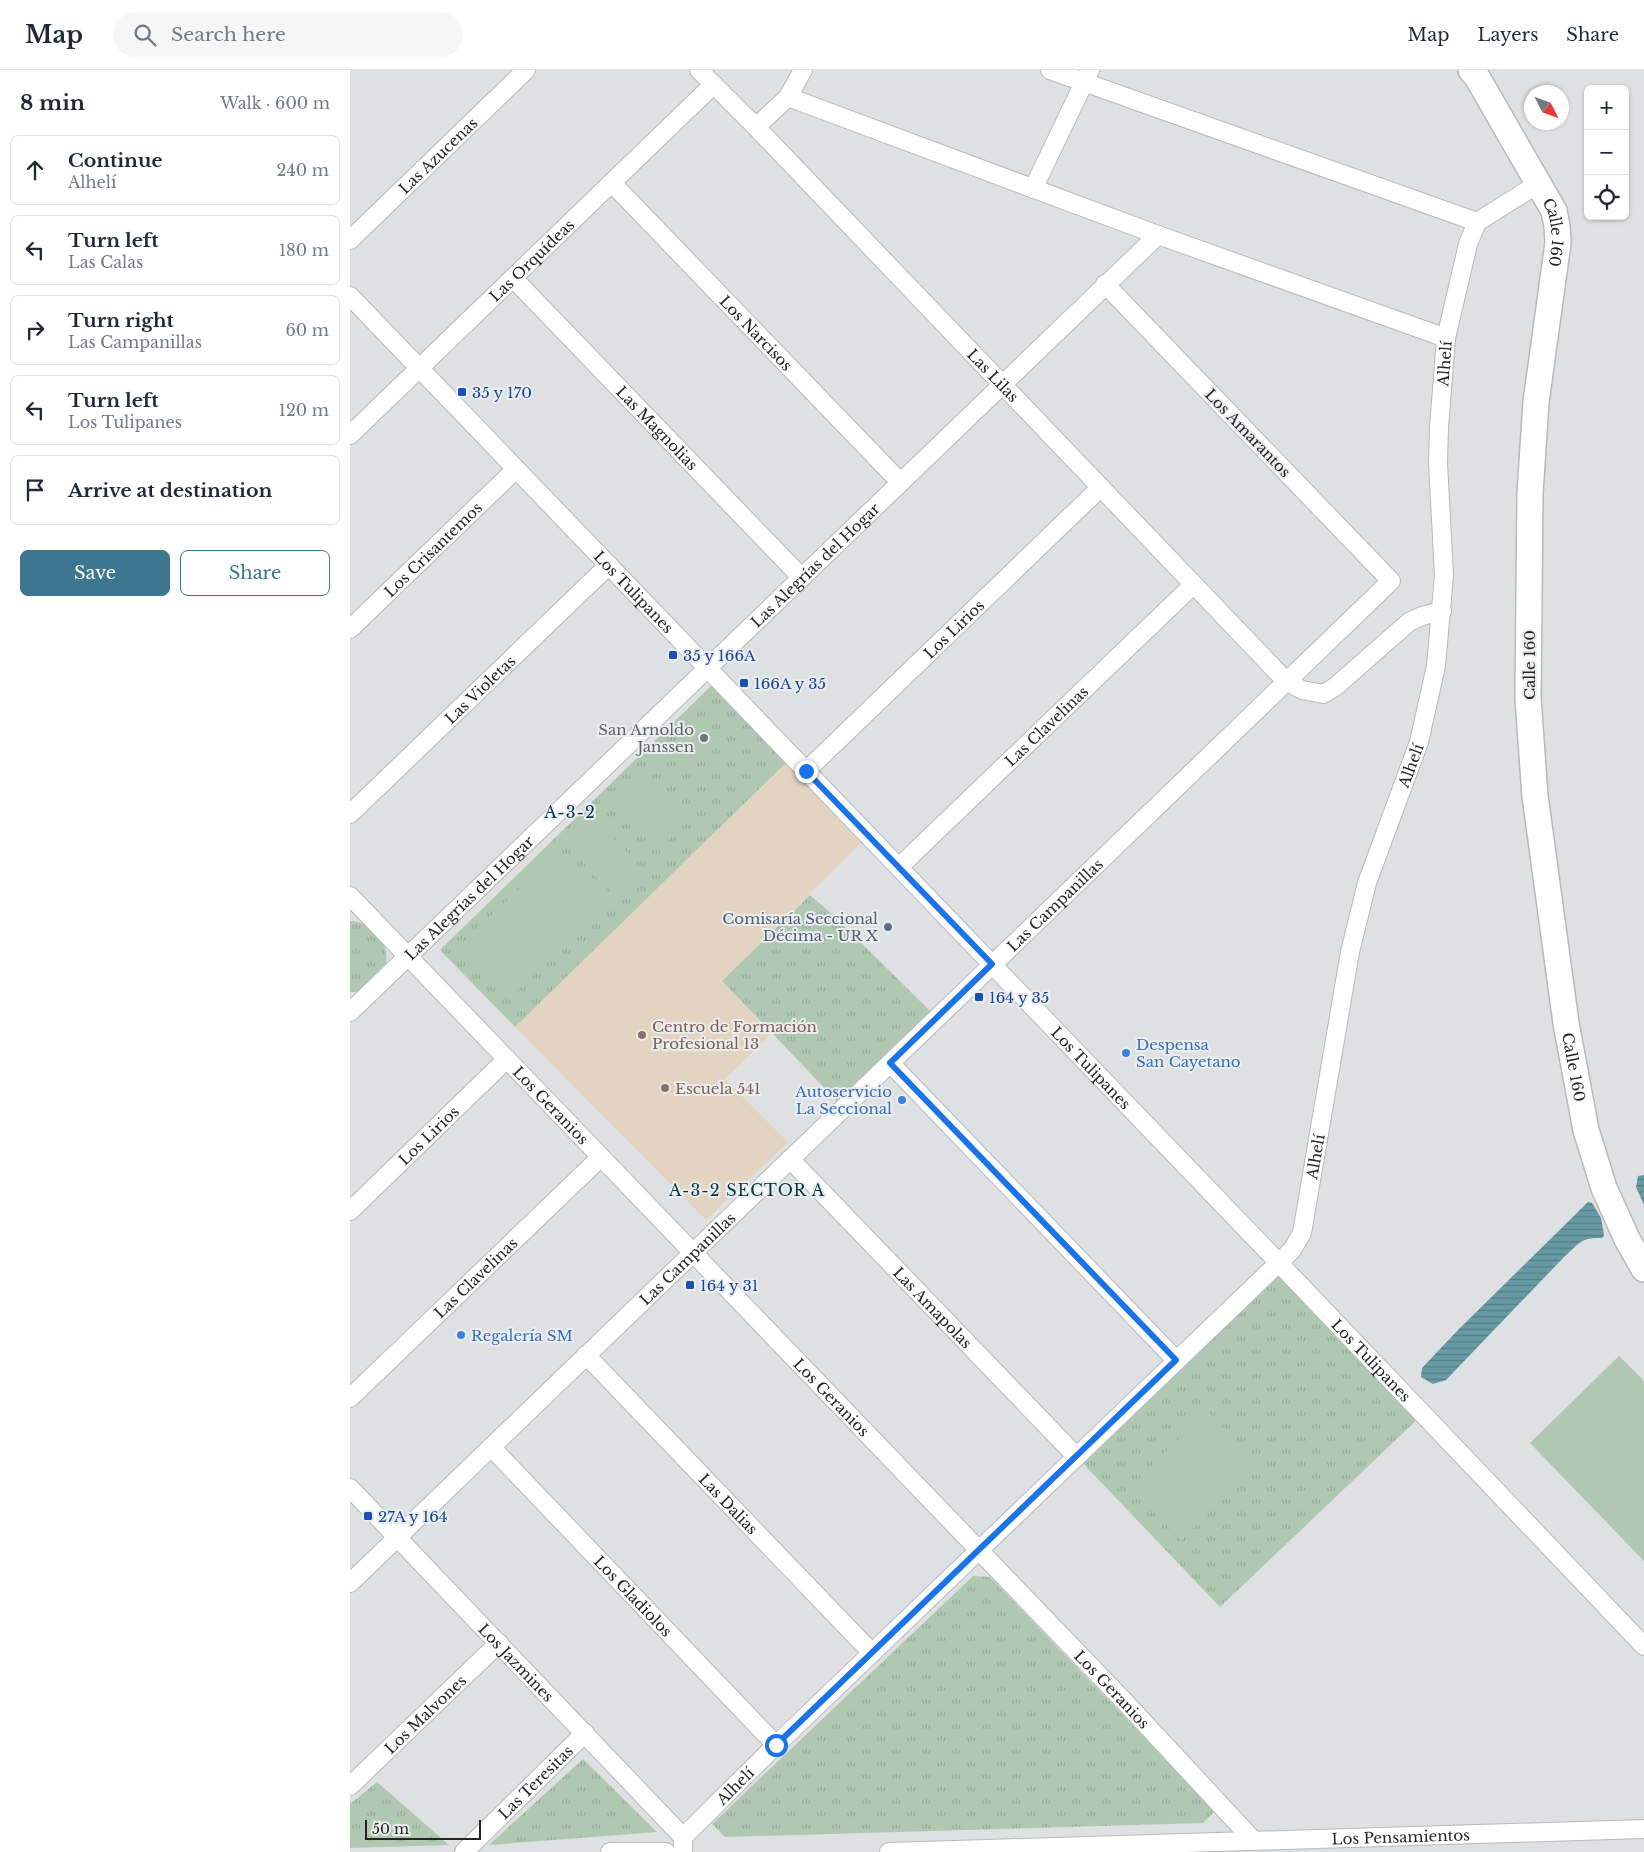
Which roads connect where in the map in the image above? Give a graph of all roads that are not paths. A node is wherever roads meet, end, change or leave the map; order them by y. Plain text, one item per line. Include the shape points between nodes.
1 (526, 70) edge
2 (699, 70) edge
3 (803, 70) edge
4 (1050, 70) edge
5 (1471, 70) edge
6 (1087, 76) edge
7 (713, 85) junction
8 (788, 97) junction
9 (756, 127) junction
10 (612, 183) junction
11 (1538, 184) junction
12 (1032, 189) junction
13 (1477, 222) junction
14 (1158, 235) junction
15 (350, 240) edge
16 (513, 278) junction
17 (1105, 284) junction
18 (350, 296) edge
19 (1446, 338) junction
20 (419, 368) junction
21 (1001, 385) junction
22 (350, 436) edge
23 (516, 469) junction
24 (900, 482) junction
25 (1100, 488) junction
26 (609, 565) junction
27 (801, 577) junction
28 (1391, 581) joint
29 (1193, 584) junction
30 (1442, 611) junction
31 (350, 629) edge
32 (707, 668) junction
33 (1286, 681) junction
34 (806, 771) junction
35 (350, 814) edge
36 (899, 868) junction
37 (354, 904) edge
38 (408, 956) junction
39 (992, 964) junction
40 (350, 1012) edge
41 (507, 1059) junction
42 (890, 1063) junction
43 (601, 1157) junction
44 (790, 1159) junction
45 (350, 1211) edge
46 (693, 1252) junction
47 (1278, 1262) junction
48 (1644, 1270) edge
49 (586, 1355) junction
50 (1176, 1360) junction
51 (350, 1398) edge
52 (491, 1447) junction
53 (1076, 1456) junction
54 (350, 1488) edge
55 (397, 1537) junction
56 (979, 1550) junction
57 (350, 1582) edge
58 (499, 1643) junction
59 (1644, 1646) edge
60 (872, 1653) junction
61 (585, 1733) junction
62 (776, 1745) junction
63 (350, 1786) edge
64 (1644, 1829) edge
65 (1254, 1841) junction
66 (683, 1844) edge
67 (464, 1852) edge
68 (610, 1852) edge
69 (666, 1852) edge
70 (889, 1852) edge

1 - 15 street, Las Azucenas
2 - 7 street, Las Lilas
3 - 8 street
4 - 6 street
5 - 11 main road, Calle 160
6 - 12 street
6 - 13 street
7 - 9 street, Las Lilas
7 - 10 street, Las Orquídeas
8 - 9 street
8 - 12 street
9 - 21 street, Las Lilas
10 - 16 street, Las Orquídeas
10 - 24 street, Los Narcisos
11 - 13 street
11 - 48 main road, Calle 160 via 1554,211 1558,243 1536,402 1530,493 1528,698 1535,796 1566,1023 1586,1130 1604,1188
12 - 14 street
13 - 19 street, Alhelí via 1468,244
14 - 17 street, Las Alegrías del Hogar
14 - 19 street
16 - 20 street, Las Orquídeas
16 - 27 street, Las Magnolias
17 - 21 street, Las Alegrías del Hogar
17 - 28 street, Los Amarantos
18 - 20 street, Los Tulipanes
19 - 30 street, Alhelí via 1438,427 1444,575
20 - 22 street, Las Orquídeas
20 - 23 street, Los Tulipanes
21 - 24 street, Las Alegrías del Hogar
21 - 25 street, Las Lilas
23 - 26 street, Los Tulipanes
23 - 31 street, Los Crisantemos
24 - 27 street, Las Alegrías del Hogar
25 - 29 street, Las Lilas
25 - 34 street, Los Lirios
26 - 32 street, Los Tulipanes
26 - 35 street, Las Violetas
27 - 32 street, Las Alegrías del Hogar
28 - 33 street, Las Campanillas
29 - 33 street, Las Lilas
29 - 36 street, Las Clavelinas
30 - 33 street via 1409,622 1323,694 1302,690
30 - 47 street, Alhelí via 1436,666 1419,742 1367,883 1350,952 1302,1233 1292,1250
32 - 34 street, Los Tulipanes
32 - 38 street, Las Alegrías del Hogar
33 - 39 street, Las Campanillas
34 - 36 street, Los Tulipanes
36 - 39 street, Los Tulipanes
37 - 38 street, Los Geranios
38 - 40 street, Las Alegrías del Hogar
38 - 41 street, Los Geranios
39 - 42 street, Las Campanillas
39 - 47 street, Los Tulipanes
41 - 43 street, Los Geranios
41 - 45 street, Los Lirios
42 - 44 street, Las Campanillas
42 - 50 street
43 - 46 street, Los Geranios
43 - 51 street, Las Clavelinas
44 - 46 street, Las Campanillas
44 - 53 street, Las Amapolas
46 - 49 street, Las Campanillas
46 - 56 street, Los Geranios
47 - 50 street, Alhelí
47 - 59 street, Los Tulipanes
49 - 52 street, Las Campanillas
49 - 60 street, Las Dalias
50 - 53 street, Alhelí
52 - 55 street, Las Campanillas
52 - 62 street, Los Gladiolos
53 - 56 street, Alhelí
54 - 55 street, Los Jazmines
55 - 57 street, Las Campanillas
55 - 58 street, Los Jazmines
56 - 60 street, Alhelí
56 - 65 street, Los Geranios
58 - 61 street, Los Jazmines
58 - 63 street, Los Malvones
60 - 62 street, Alhelí
61 - 66 street, Los Jazmines
61 - 67 street, Las Teresitas
62 - 66 street, Alhelí
64 - 65 street, Los Pensamientos
65 - 70 street, Los Pensamientos
68 - 69 street

